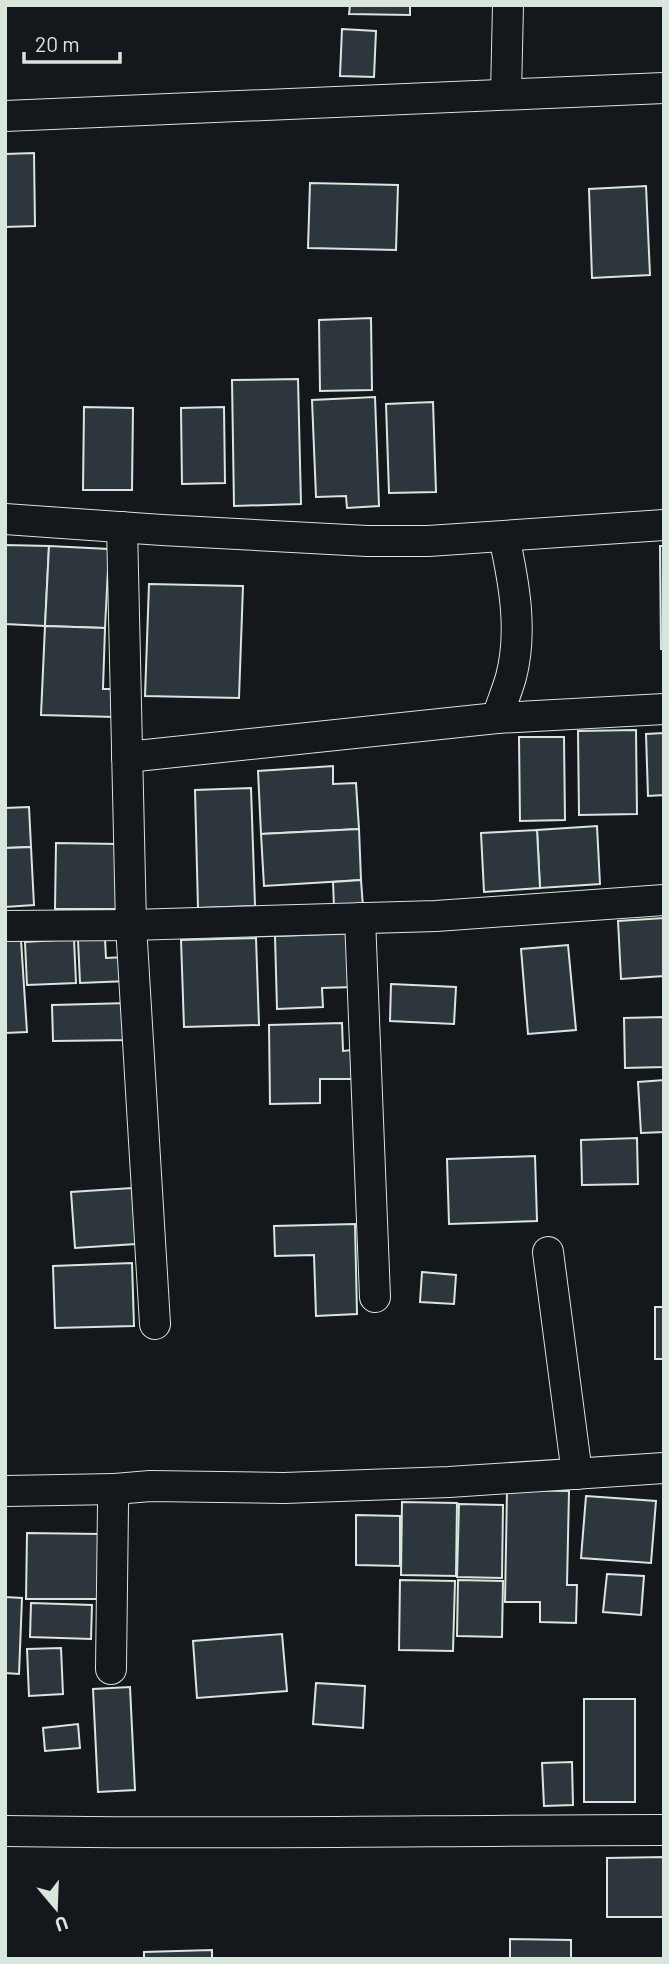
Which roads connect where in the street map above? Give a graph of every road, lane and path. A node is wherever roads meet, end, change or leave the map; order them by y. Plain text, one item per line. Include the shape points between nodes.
1 (508, 5) edge
2 (664, 88) edge
3 (506, 94) junction
4 (5, 116) edge
5 (5, 519) edge
6 (664, 525) edge
7 (122, 527) junction
8 (504, 537) junction
9 (664, 709) edge
10 (497, 718) junction
11 (127, 757) junction
12 (664, 900) edge
13 (360, 918) junction
14 (131, 925) junction
15 (5, 926) edge
16 (548, 1252) dead end
17 (375, 1297) dead end
18 (155, 1324) dead end
19 (664, 1468) edge
20 (578, 1474) junction
21 (115, 1489) junction
22 (5, 1491) edge
23 (111, 1669) dead end
24 (664, 1830) edge
25 (5, 1831) edge

1 - 3 street
2 - 3 street
3 - 4 street
5 - 7 street
6 - 8 street
7 - 8 street via 367,541
7 - 11 street
8 - 10 street via 514,578 516,632 511,676
9 - 10 street
10 - 11 street
11 - 14 street
12 - 13 street
13 - 14 street
13 - 17 street
14 - 15 street
14 - 18 street
16 - 20 street
19 - 20 street
20 - 21 street via 297,1488
21 - 22 street
21 - 23 street
24 - 25 street

